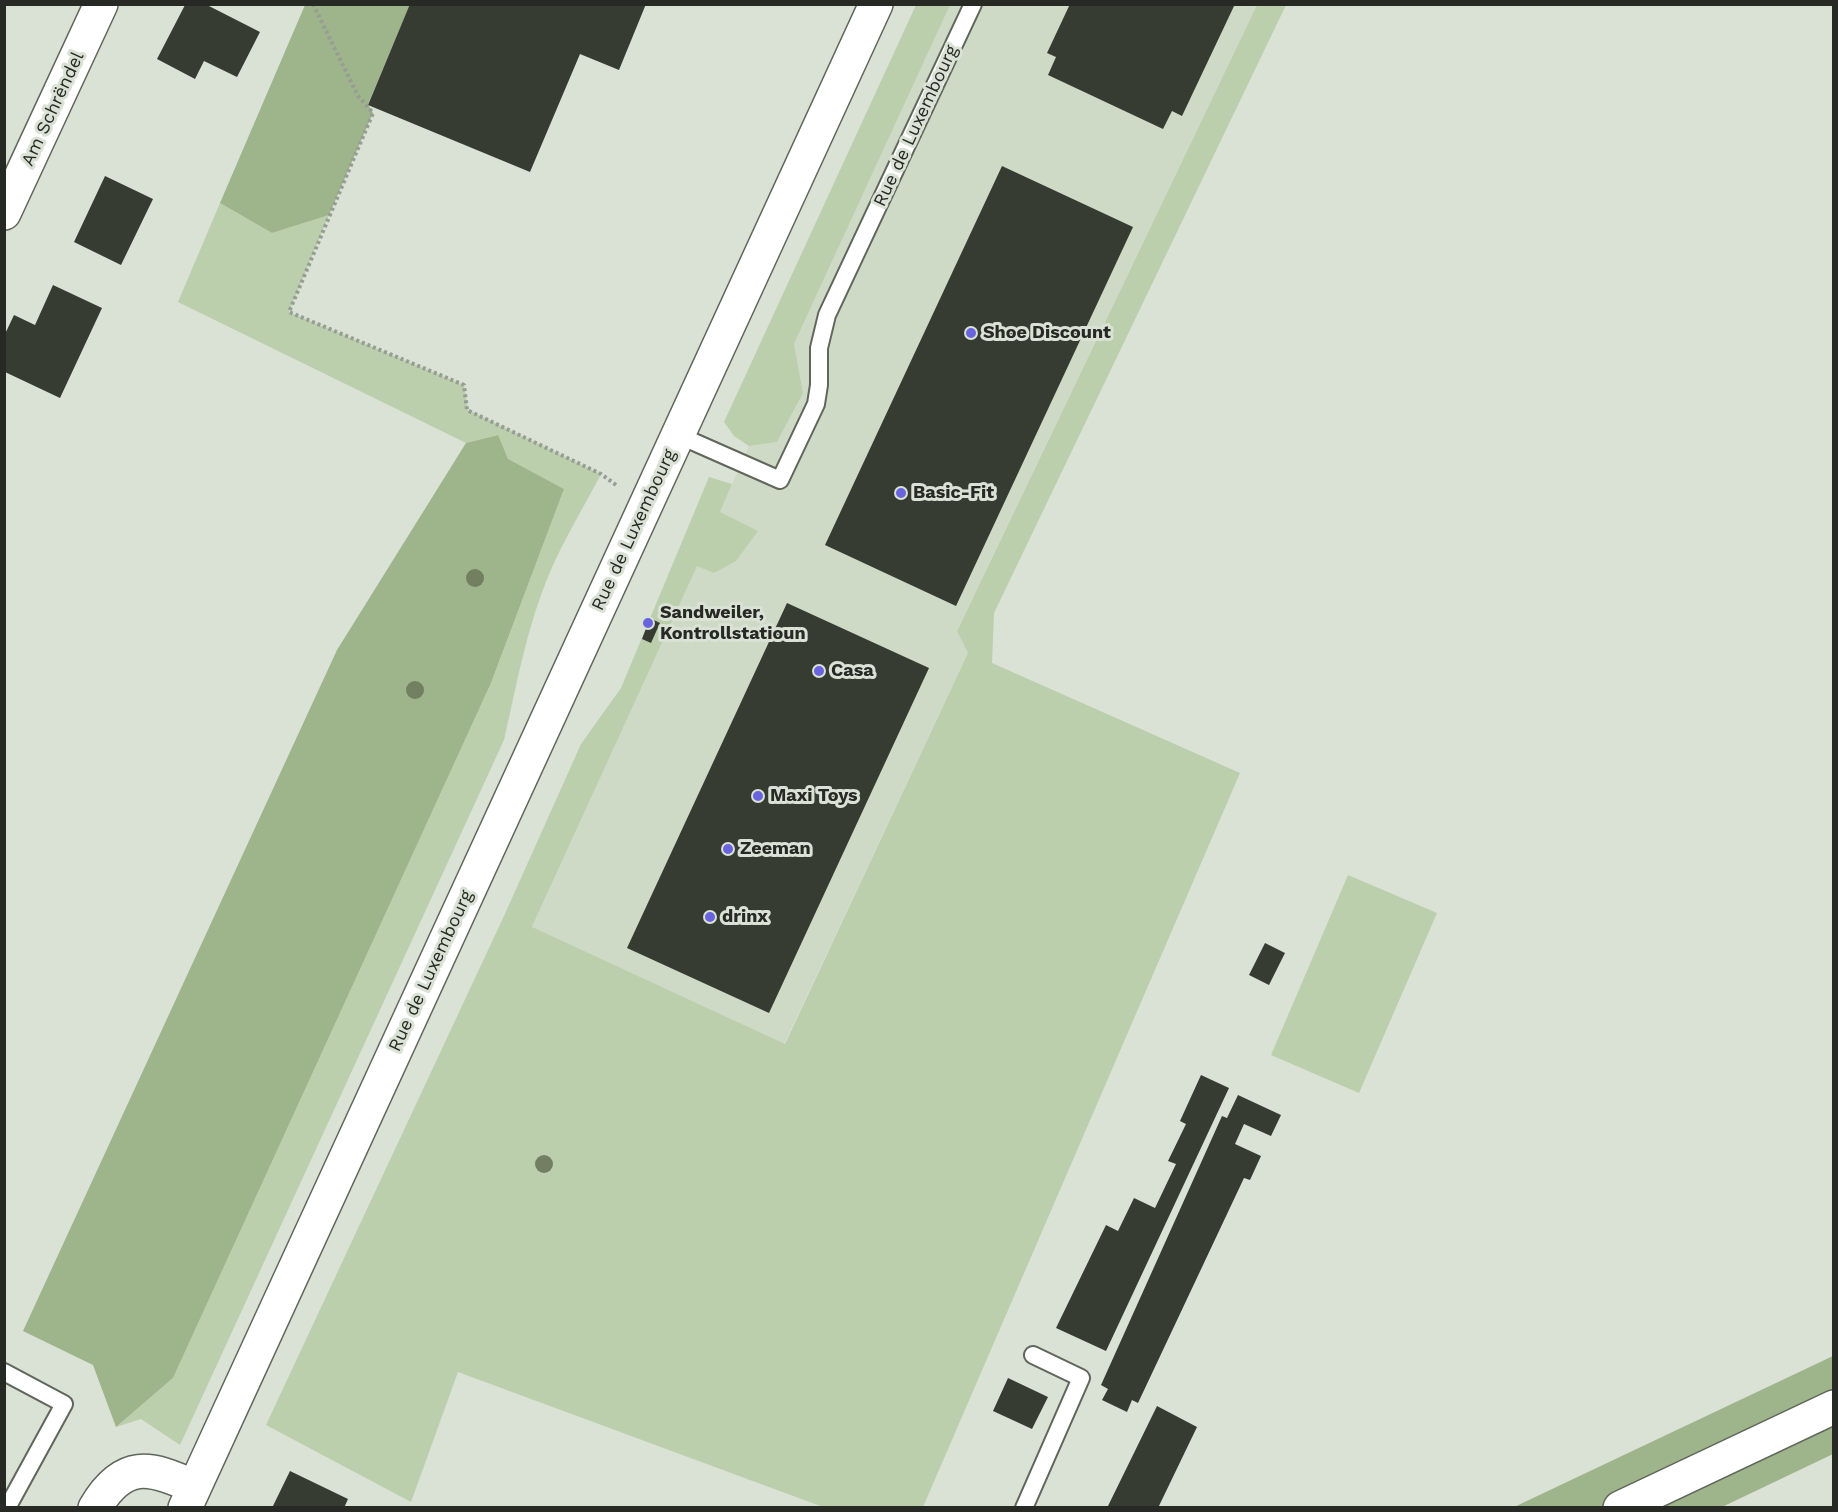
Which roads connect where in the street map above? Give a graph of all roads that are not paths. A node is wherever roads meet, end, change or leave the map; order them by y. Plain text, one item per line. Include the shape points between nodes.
1 (101, 4) edge
2 (876, 4) edge
3 (973, 4) edge
4 (4, 213) edge
5 (678, 435) junction
6 (1033, 1355) dead end
7 (4, 1372) edge
8 (1833, 1407) edge
9 (189, 1497) edge
10 (7, 1508) edge
11 (95, 1508) edge
12 (1024, 1508) edge
13 (1620, 1508) edge

1 - 4 main road, Am Schrëndel
2 - 5 main road, Rue de Luxembourg
3 - 5 lane, Rue de Luxembourg via 827,315 819,348 816,404 780,480
5 - 9 main road, Rue de Luxembourg
6 - 12 lane via 1082,1378
7 - 10 lane via 64,1404
8 - 13 main road
9 - 11 main road via 167,1474 143,1470 119,1477

